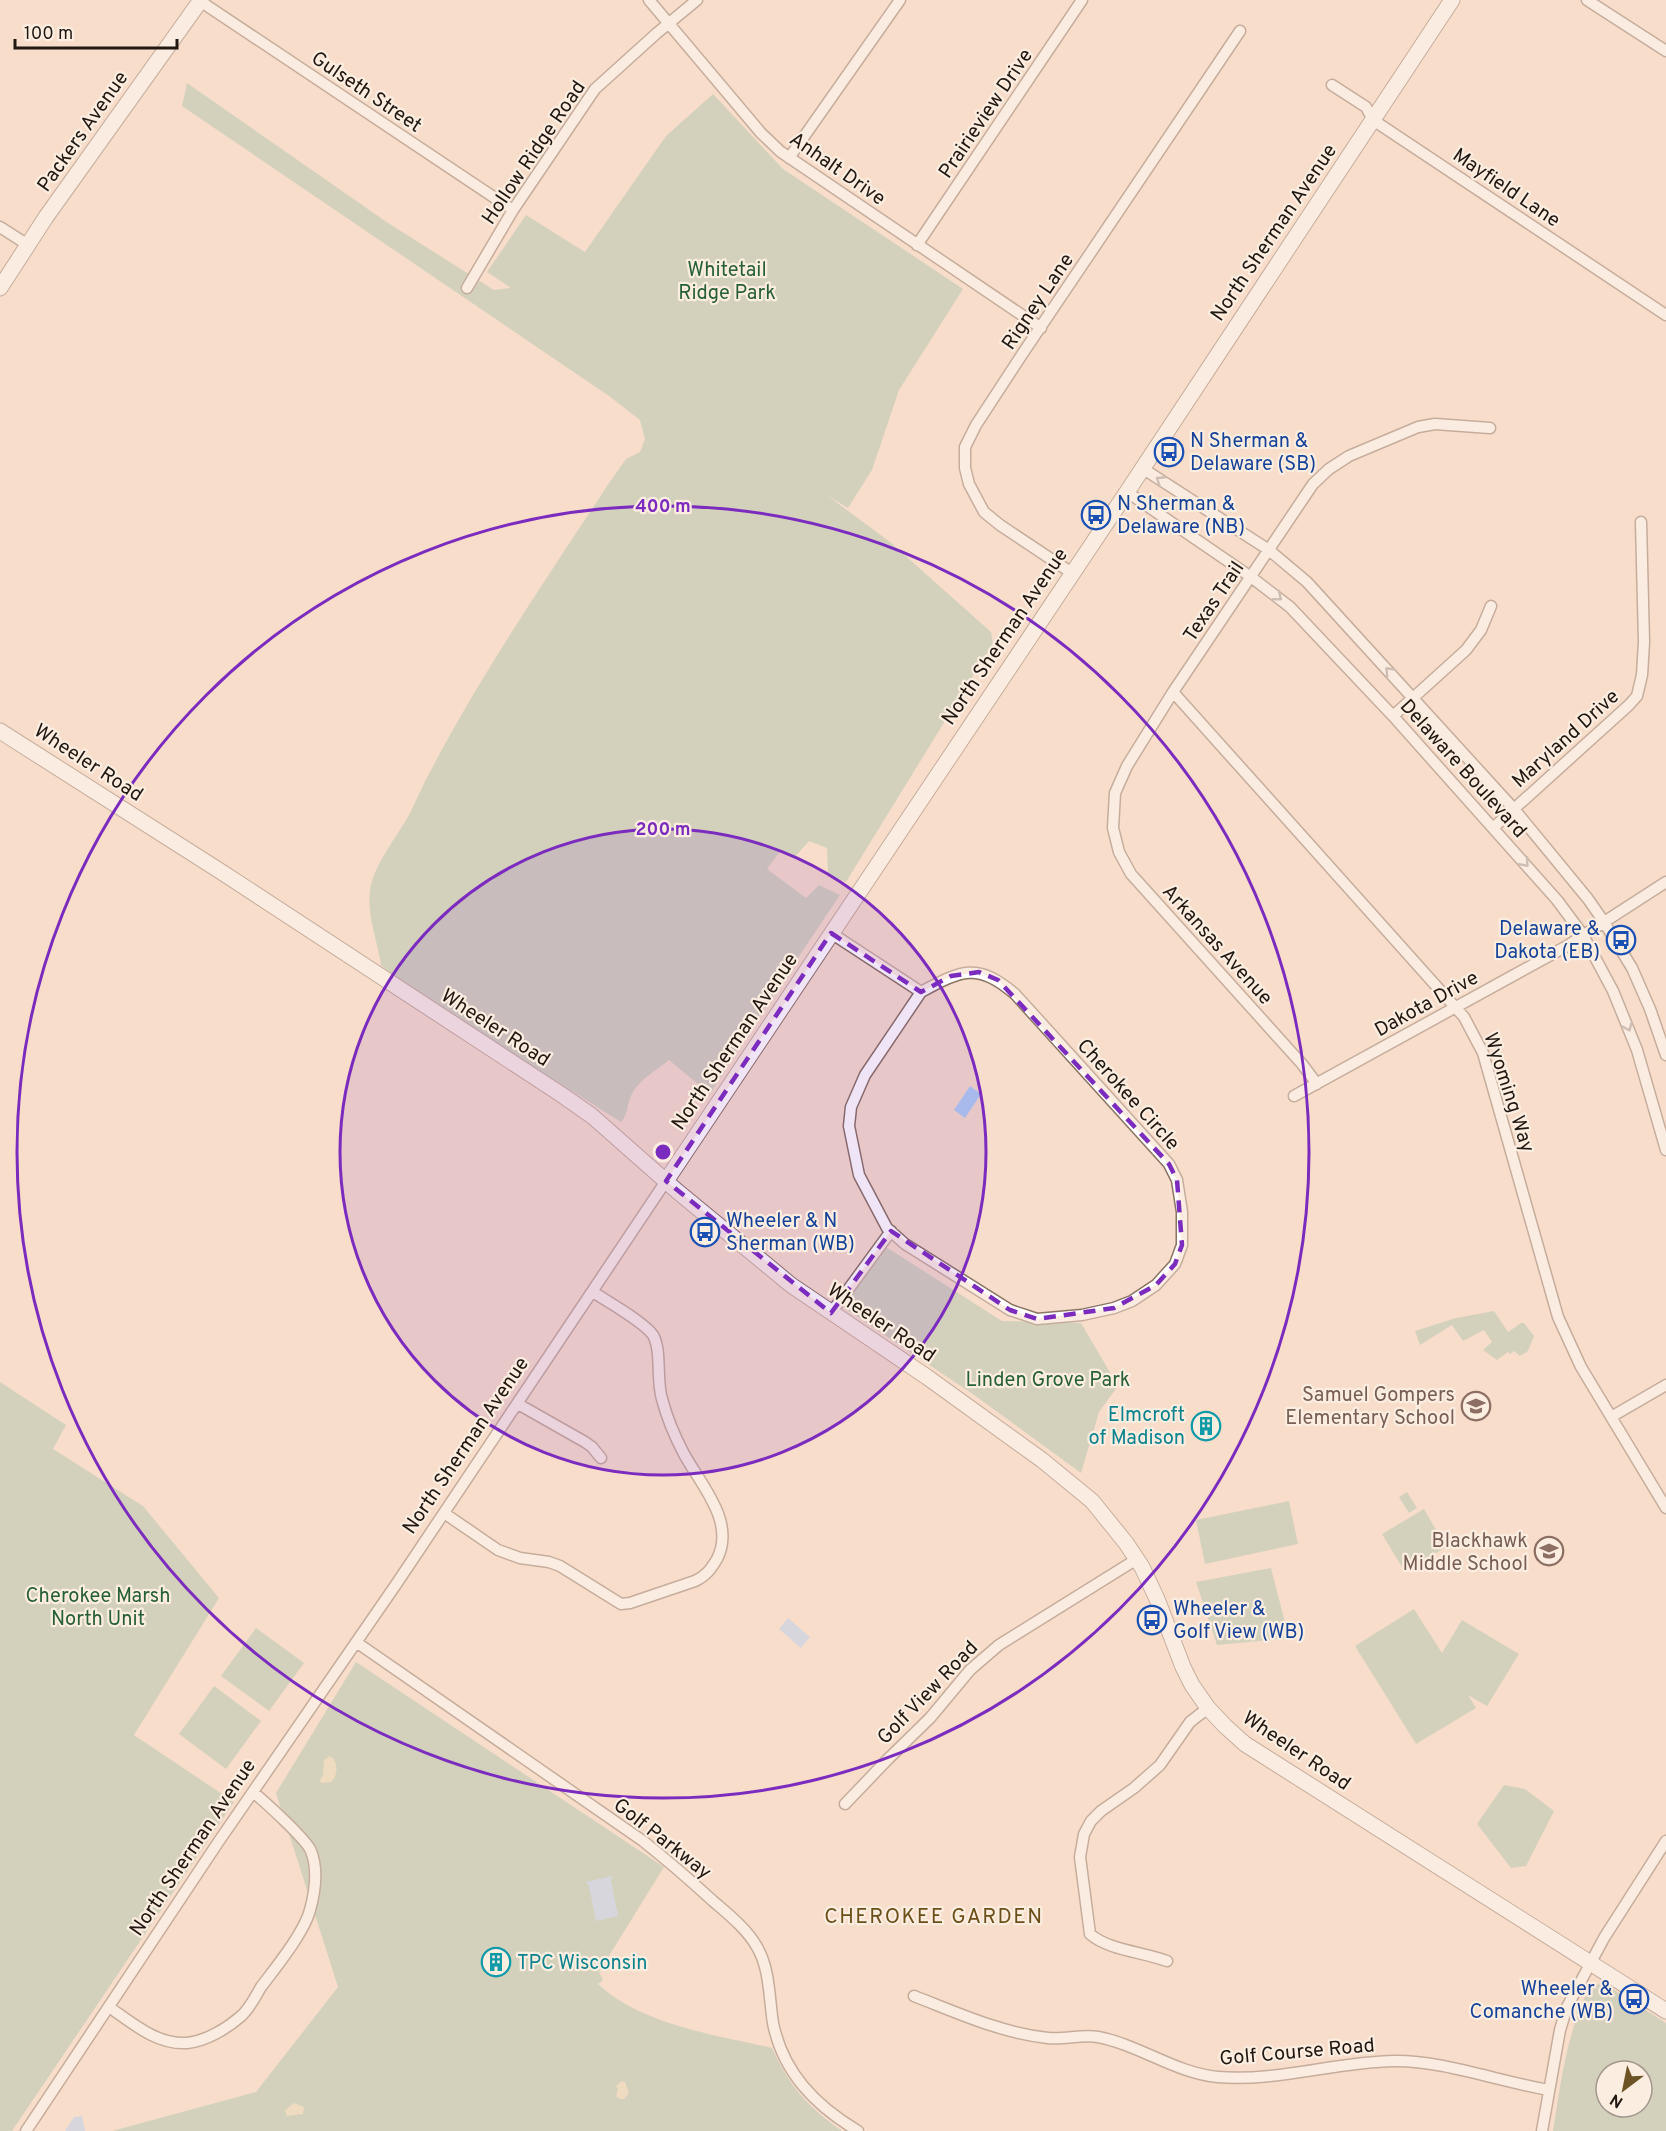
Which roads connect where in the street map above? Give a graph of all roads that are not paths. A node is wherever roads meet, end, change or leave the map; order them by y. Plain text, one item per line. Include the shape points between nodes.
1 (649, 0) edge
2 (697, 0) edge
3 (900, 0) edge
4 (1082, 0) edge
5 (1452, 0) edge
6 (1587, 0) edge
7 (200, 1) edge
8 (669, 25) junction
9 (1240, 31) dead end
10 (1666, 51) edge
11 (1332, 85) dead end
12 (1373, 120) junction
13 (789, 158) junction
14 (513, 210) junction
15 (0, 227) edge
16 (28, 244) junction
17 (917, 245) junction
18 (0, 288) edge
19 (467, 288) dead end
20 (1666, 315) edge
21 (1041, 328) junction
22 (1490, 428) dead end
23 (1142, 468) junction
24 (1127, 492) junction
25 (1641, 522) dead end
26 (1269, 550) junction
27 (1072, 573) junction
28 (1251, 576) junction
29 (1491, 606) dead end
30 (1173, 692) junction
31 (1414, 698) junction
32 (1393, 716) junction
33 (0, 731) edge
34 (1514, 809) junction
35 (1113, 817) joint
36 (1494, 827) junction
37 (1666, 882) edge
38 (1604, 922) junction
39 (831, 933) junction
40 (1583, 935) junction
41 (921, 992) junction
42 (1455, 1007) junction
43 (1666, 1055) edge
44 (1317, 1084) junction
45 (1294, 1096) dead end
46 (1666, 1150) edge
47 (666, 1181) junction
48 (891, 1231) junction
49 (593, 1292) junction
50 (831, 1313) junction
51 (1666, 1385) edge
52 (518, 1404) junction
53 (1611, 1417) junction
54 (601, 1458) dead end
55 (1666, 1508) edge
56 (444, 1514) junction
57 (1137, 1559) junction
58 (356, 1642) junction
59 (1208, 1708) junction
60 (253, 1792) junction
61 (845, 1804) dead end
62 (1666, 1841) edge
63 (1167, 1961) dead end
64 (1590, 1962) junction
65 (914, 1996) dead end
66 (110, 2007) junction
67 (1666, 2011) edge
68 (1549, 2090) junction
69 (26, 2131) edge
70 (858, 2131) edge
71 (1542, 2131) edge

1 - 8 street, Anhalt Drive
2 - 8 street, Hollow Ridge Road
3 - 13 street
4 - 17 street, Prairieview Drive
5 - 12 street, North Sherman Avenue
6 - 10 street
7 - 14 street, Gulseth Street
7 - 16 street, Packers Avenue
8 - 13 street, Anhalt Drive via 761,134
8 - 14 street, Hollow Ridge Road via 595,89
9 - 21 street, Rigney Lane
11 - 12 street, Mayfield Lane via 1366,107
12 - 20 street, Mayfield Lane
12 - 23 street, North Sherman Avenue
13 - 17 street, Anhalt Drive
14 - 19 street, Hollow Ridge Road
15 - 16 street
16 - 18 street, Packers Avenue
17 - 21 street, Anhalt Drive
21 - 27 street, Rigney Lane via 964,447 965,468 972,492 984,512
22 - 26 street, Texas Trail via 1435,423 1350,456 1313,484
23 - 24 street, North Sherman Avenue
26 -> 23 street, Delaware Boulevard
24 - 27 street, North Sherman Avenue
24 - 28 street, Delaware Boulevard
25 - 34 street, Maryland Drive via 1644,642 1637,696
26 - 28 street, Texas Trail
31 -> 26 street, Delaware Boulevard via 1307,582
27 - 39 street, North Sherman Avenue
28 - 30 street, Texas Trail
28 -> 32 street, Delaware Boulevard via 1290,607
29 - 31 street via 1477,638
30 - 35 street, Texas Trail via 1126,766 1115,793
30 - 42 street, Wyoming Way
31 - 32 street
31 - 34 street, Delaware Boulevard
32 - 36 street, Delaware Boulevard
33 - 47 street, Wheeler Road via 562,1095
34 - 36 street, Maryland Drive
34 - 38 street, Delaware Boulevard
35 - 44 street, Arkansas Avenue via 1119,852 1131,874
36 -> 40 street, Delaware Boulevard
37 - 38 street, Dakota Drive
38 - 40 street, Dakota Drive
38 - 43 street, Delaware Boulevard via 1632,968
39 - 41 street
39 - 47 street, North Sherman Avenue
40 - 42 street, Dakota Drive
40 -> 46 street, Delaware Boulevard via 1613,991 1637,1050
41 - 48 street, Cherokee Circle via 865,1075 851,1107 849,1126 859,1175
41 - 48 street, Cherokee Circle via 951,976 979,972 998,980 1015,994 1169,1164 1182,1212 1182,1245 1175,1264 1156,1285 1132,1301 1082,1315 1037,1319 1010,1310 905,1244
42 - 44 street, Dakota Drive
42 - 53 street, Wyoming Way via 1483,1053 1557,1317
44 - 45 street, Dakota Drive
47 - 49 street, North Sherman Avenue
47 - 50 street, Wheeler Road via 791,1285
48 - 50 street
49 - 52 street, North Sherman Avenue
49 - 56 street via 646,1328 655,1339 661,1396 680,1446 707,1491 722,1532 721,1550 711,1569 704,1577 630,1603 616,1602 560,1566 507,1555
50 - 57 street, Wheeler Road via 927,1377 1065,1478 1109,1521
51 - 53 street
52 - 54 street via 585,1442
52 - 56 street, North Sherman Avenue
53 - 55 street, Wyoming Way
56 - 58 street, North Sherman Avenue
57 - 59 street, Wheeler Road via 1158,1599 1183,1667
57 - 61 street, Golf View Road via 999,1645 970,1670 930,1718
58 - 60 street, North Sherman Avenue
58 - 70 street, Golf Parkway via 643,1841 732,1917 762,1957 774,2024 792,2073 820,2104
59 - 63 street via 1190,1722 1149,1776 1091,1821 1082,1842 1080,1857 1090,1934 1101,1942
59 - 64 street, Wheeler Road via 1245,1744
60 - 66 street, North Sherman Avenue
60 - 66 street via 311,1849 315,1875 310,1912 301,1929 242,2016 216,2034 187,2043 154,2037
62 - 64 street
64 - 67 street, Wheeler Road
64 - 68 street via 1563,2019
65 - 68 street, Golf Course Road via 991,2026 1047,2038 1096,2037 1179,2068 1217,2077 1394,2061 1444,2067
66 - 69 street, North Sherman Avenue
68 - 71 street

